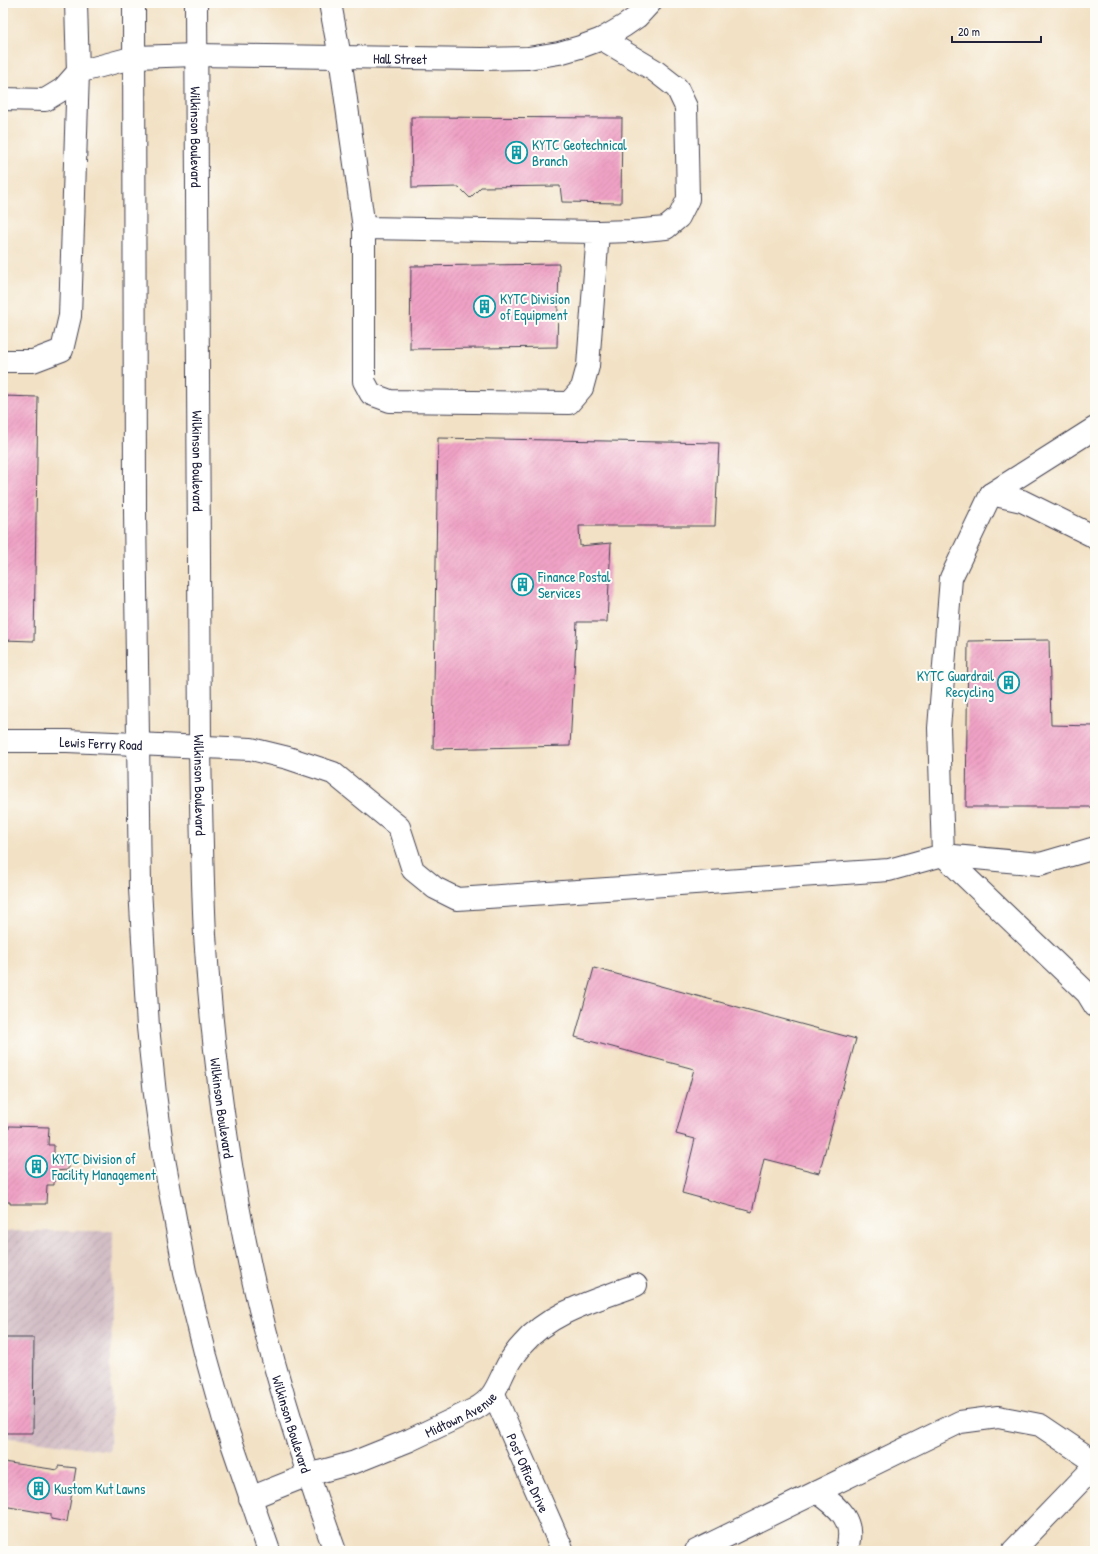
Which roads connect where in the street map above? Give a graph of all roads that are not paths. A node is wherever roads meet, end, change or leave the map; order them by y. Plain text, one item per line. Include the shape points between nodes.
1 (76, 3) edge
2 (134, 3) edge
3 (196, 3) edge
4 (330, 3) edge
5 (650, 3) edge
6 (602, 39) junction
7 (196, 55) junction
8 (136, 57) junction
9 (340, 57) junction
10 (78, 72) junction
11 (3, 99) edge
12 (364, 228) junction
13 (598, 232) junction
14 (3, 361) edge
15 (1095, 428) edge
16 (991, 494) junction
17 (1095, 538) edge
18 (3, 741) edge
19 (138, 744) junction
20 (200, 746) junction
21 (1095, 848) edge
22 (943, 855) junction
23 (1095, 1006) edge
24 (636, 1285) dead end
25 (494, 1394) junction
26 (1095, 1462) edge
27 (1095, 1466) edge
28 (308, 1475) junction
29 (817, 1492) junction
30 (250, 1498) junction
31 (269, 1551) edge
32 (335, 1551) edge
33 (563, 1551) edge
34 (696, 1551) edge
35 (846, 1551) edge
36 (1013, 1551) edge

1 - 10 main road
2 - 8 main road
3 - 7 main road, Wilkinson Boulevard
4 - 9 main road
5 - 6 main road, Hall Street via 637,17
6 - 9 main road, Hall Street via 558,53 528,58
6 - 13 main road via 654,70 677,88 686,107 688,199 679,217 666,228
7 - 8 main road, Hall Street
7 - 9 main road, Hall Street
7 - 20 main road, Wilkinson Boulevard
8 - 10 main road, Hall Street
8 - 19 main road via 134,102
9 - 12 main road
10 - 11 main road via 63,89 45,100
10 - 14 main road via 70,316 62,350 33,361
12 - 13 main road
12 - 13 main road via 364,381 371,394 390,401 569,403 582,388 588,366
15 - 16 main road
16 - 17 main road via 1022,501
16 - 22 main road via 950,578 939,728
18 - 19 main road, Lewis Ferry Road
19 - 20 main road, Lewis Ferry Road
19 - 30 main road via 140,888 144,958 154,1087 164,1159 185,1272 206,1356
20 - 22 main road, Lewis Ferry Road via 251,749 333,773 399,827 413,870 435,888 457,899 889,870
20 - 28 main road, Wilkinson Boulevard via 206,937 223,1111 250,1266 269,1347
21 - 22 main road via 1040,864
22 - 23 main road via 1087,993
24 - 25 main road, Midtown Avenue via 566,1312 544,1326 523,1343 508,1365
25 - 28 main road, Midtown Avenue via 485,1404 410,1440 355,1462
25 - 33 main road, Post Office Drive
26 - 29 main road via 1040,1425 998,1417 960,1422
27 - 36 main road
28 - 30 main road, Midtown Avenue
28 - 32 main road, Wilkinson Boulevard
29 - 34 main road
29 - 35 main road via 846,1518 850,1540
30 - 31 main road

